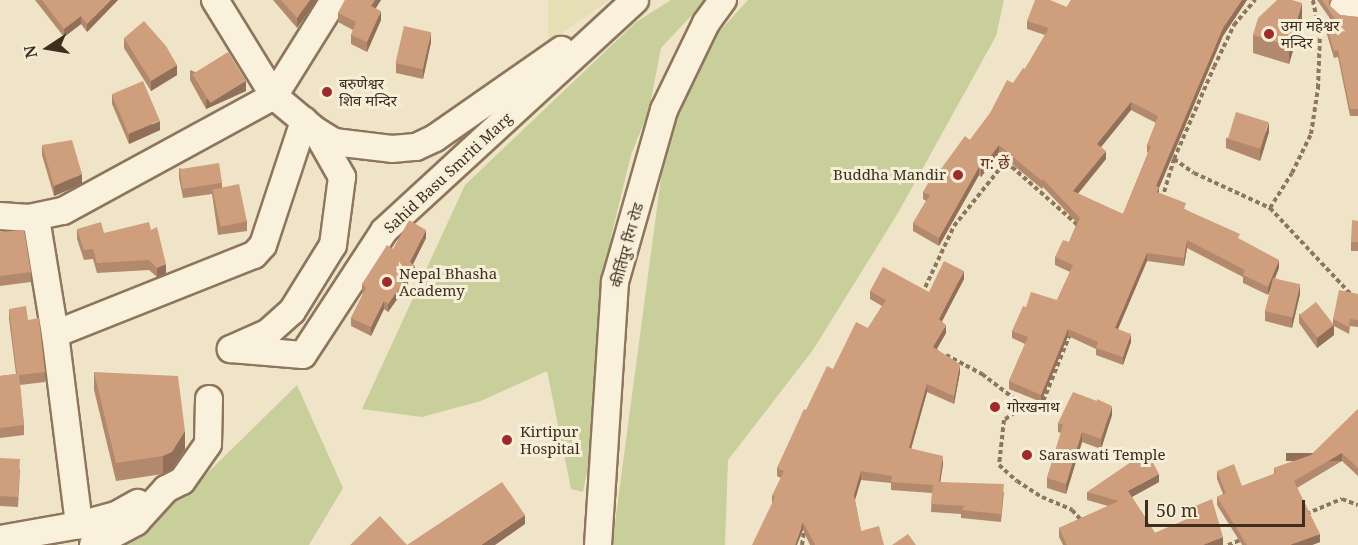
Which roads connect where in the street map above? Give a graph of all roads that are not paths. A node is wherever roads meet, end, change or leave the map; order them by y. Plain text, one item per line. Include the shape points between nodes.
1 (215, 0) edge
2 (334, 0) edge
3 (634, 0) edge
4 (723, 0) edge
5 (274, 96) junction
6 (310, 126) junction
7 (0, 216) edge
8 (36, 218) junction
9 (55, 334) junction
10 (209, 399) dead end
11 (86, 535) edge
12 (0, 539) edge
13 (597, 545) edge

1 - 5 street, Sahid Basu Smriti Marg
2 - 5 street
3 - 6 street via 435,138 416,147 392,149 334,142
3 - 6 street, Sahid Basu Smriti Marg via 384,231 303,355 231,349 269,332 292,311 333,245 342,177
4 - 13 street, कीर्तिपुर रिंग रोड via 706,23 664,110 615,282
5 - 6 street, Sahid Basu Smriti Marg
5 - 8 street via 81,202
6 - 9 street via 263,245 254,255
7 - 8 street
8 - 9 street
9 - 11 street
10 - 11 street via 208,444 182,481 166,489 136,522
11 - 12 street

